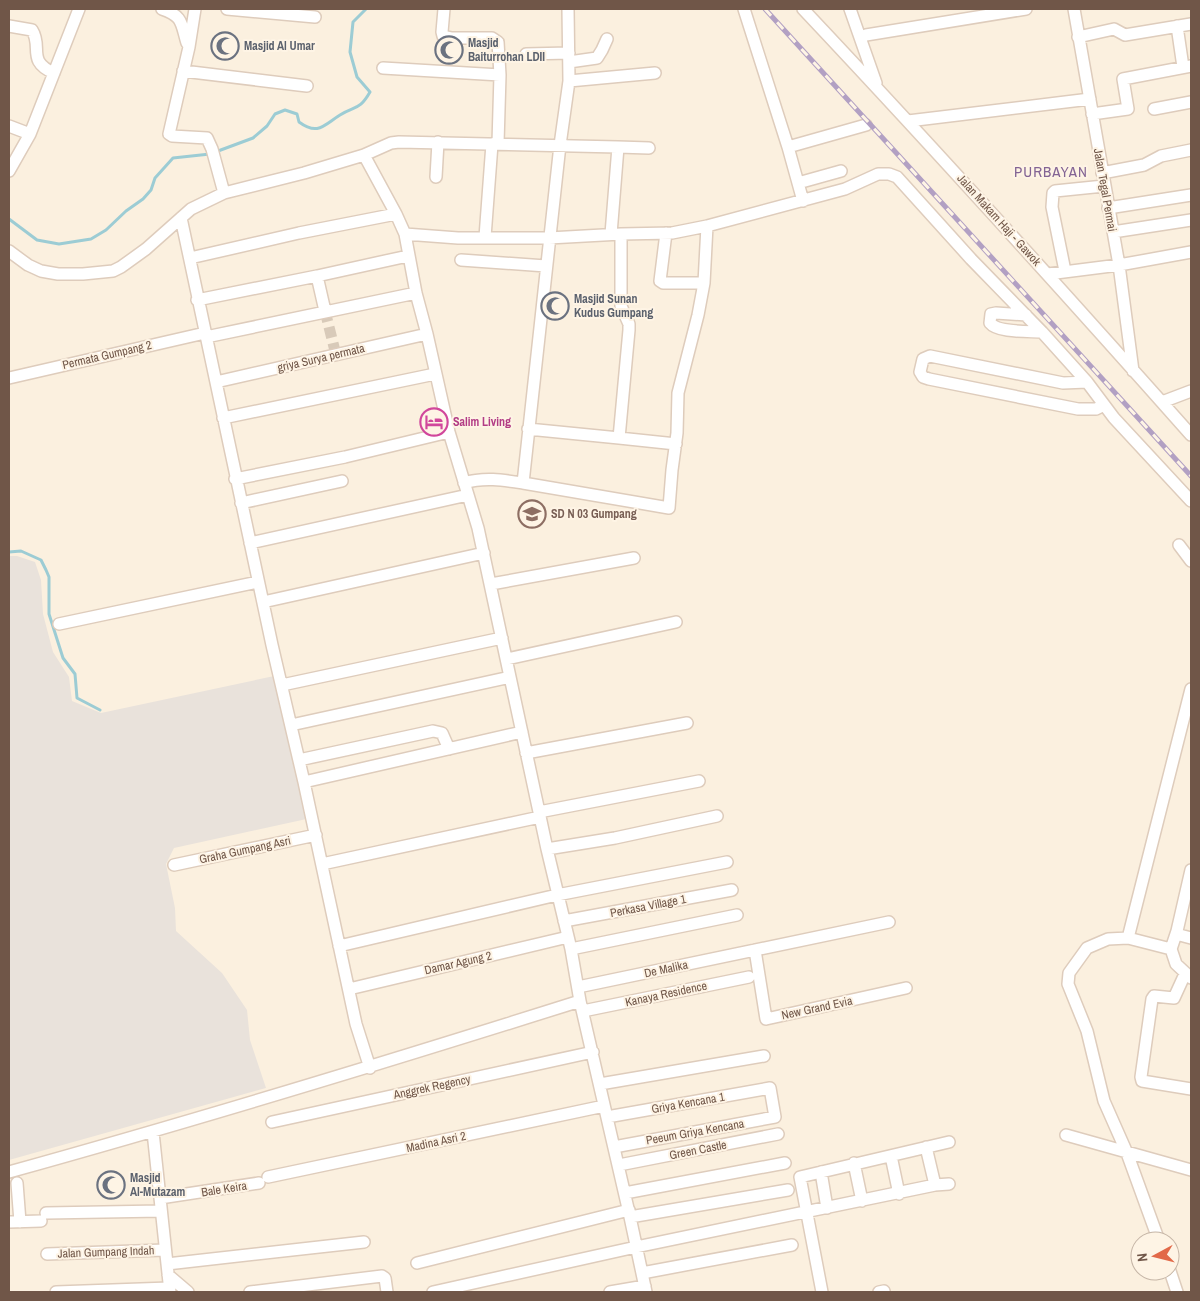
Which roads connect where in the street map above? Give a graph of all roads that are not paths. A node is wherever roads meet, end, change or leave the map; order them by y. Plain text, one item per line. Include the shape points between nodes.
1 (79, 9) edge
2 (162, 9) edge
3 (195, 9) edge
4 (227, 9) edge
5 (444, 9) edge
6 (568, 9) edge
7 (744, 9) edge
8 (804, 9) edge
9 (850, 9) edge
10 (1026, 9) edge
11 (1074, 9) edge
12 (315, 17) dead end
13 (1191, 24) edge
14 (9, 26) edge
15 (1177, 26) junction
16 (866, 35) dead end
17 (1078, 37) junction
18 (607, 39) dead end
19 (189, 47) junction
20 (526, 54) dead end
21 (569, 58) junction
22 (1187, 66) edge
23 (383, 68) dead end
24 (183, 71) junction
25 (54, 73) junction
26 (655, 73) dead end
27 (500, 74) junction
28 (568, 81) junction
29 (307, 86) dead end
30 (877, 87) junction
31 (1090, 99) junction
32 (1191, 102) edge
33 (1154, 109) dead end
34 (1092, 114) junction
35 (908, 121) junction
36 (9, 126) edge
37 (866, 126) dead end
38 (30, 134) junction
39 (438, 142) junction
40 (495, 143) junction
41 (560, 145) junction
42 (618, 147) junction
43 (788, 147) junction
44 (649, 148) dead end
45 (1191, 150) edge
46 (364, 155) junction
47 (9, 170) edge
48 (841, 171) dead end
49 (1102, 173) junction
50 (436, 177) dead end
51 (798, 183) junction
52 (1104, 186) junction
53 (224, 193) junction
54 (1191, 195) edge
55 (803, 201) junction
56 (1108, 208) junction
57 (396, 214) junction
58 (181, 218) junction
59 (1191, 220) edge
60 (707, 226) junction
61 (1113, 232) junction
62 (666, 233) junction
63 (405, 234) junction
64 (616, 234) junction
65 (485, 237) junction
66 (549, 238) junction
67 (9, 251) edge
68 (1191, 252) edge
69 (408, 256) junction
70 (190, 258) junction
71 (461, 260) dead end
72 (1119, 265) junction
73 (546, 266) junction
74 (1066, 271) junction
75 (1048, 274) junction
76 (317, 276) junction
77 (704, 283) junction
78 (416, 294) junction
79 (198, 300) junction
80 (326, 311) junction
81 (1026, 315) junction
82 (1042, 332) junction
83 (427, 334) junction
84 (205, 335) junction
85 (1132, 371) junction
86 (435, 374) junction
87 (9, 378) edge
88 (216, 382) junction
89 (1087, 382) junction
90 (1191, 391) edge
91 (1162, 402) junction
92 (1104, 405) junction
93 (223, 418) junction
94 (528, 428) junction
95 (449, 432) junction
96 (1191, 435) edge
97 (619, 438) junction
98 (676, 444) junction
99 (235, 479) junction
100 (342, 481) dead end
101 (464, 483) junction
102 (523, 483) junction
103 (468, 495) junction
104 (1191, 501) edge
105 (241, 503) junction
106 (250, 543) junction
107 (1179, 545) dead end
108 (484, 553) junction
109 (634, 558) dead end
110 (1191, 560) edge
111 (258, 582) junction
112 (491, 584) junction
113 (263, 602) junction
114 (676, 622) dead end
115 (59, 624) dead end
116 (502, 638) junction
117 (507, 659) junction
118 (510, 676) junction
119 (282, 685) junction
120 (1191, 689) edge
121 (687, 723) dead end
122 (291, 725) junction
123 (522, 732) junction
124 (449, 749) junction
125 (526, 753) junction
126 (299, 760) junction
127 (700, 781) dead end
128 (304, 782) junction
129 (539, 814) junction
130 (717, 816) dead end
131 (316, 835) junction
132 (547, 849) junction
133 (728, 862) dead end
134 (322, 864) junction
135 (174, 865) dead end
136 (1191, 870) edge
137 (732, 890) dead end
138 (557, 895) junction
139 (737, 915) dead end
140 (564, 922) junction
141 (889, 922) dead end
142 (1176, 934) junction
143 (568, 937) junction
144 (1128, 938) junction
145 (1191, 938) edge
146 (339, 946) junction
147 (571, 950) junction
148 (755, 950) junction
149 (1171, 950) junction
150 (1188, 976) edge
151 (749, 977) dead end
152 (578, 987) junction
153 (906, 988) dead end
154 (349, 989) junction
155 (581, 1006) junction
156 (593, 1052) junction
157 (764, 1056) dead end
158 (370, 1068) junction
159 (600, 1084) junction
160 (1191, 1089) edge
161 (605, 1112) junction
162 (775, 1117) joint
163 (272, 1122) dead end
164 (153, 1132) junction
165 (778, 1134) dead end
166 (1066, 1136) dead end
167 (949, 1142) dead end
168 (614, 1147) junction
169 (926, 1148) junction
170 (1127, 1153) junction
171 (891, 1156) junction
172 (785, 1163) dead end
173 (854, 1164) junction
174 (619, 1165) junction
175 (1191, 1170) edge
176 (9, 1172) edge
177 (821, 1172) junction
178 (263, 1180) joint
179 (17, 1182) dead end
180 (949, 1184) dead end
181 (936, 1185) junction
182 (788, 1190) dead end
183 (625, 1193) junction
184 (899, 1194) junction
185 (160, 1198) junction
186 (862, 1201) junction
187 (827, 1208) junction
188 (161, 1211) junction
189 (805, 1212) junction
190 (630, 1213) junction
191 (14, 1222) edge
192 (1155, 1231) edge
193 (364, 1242) dead end
194 (792, 1246) dead end
195 (636, 1247) junction
196 (165, 1250) junction
197 (47, 1254) dead end
198 (417, 1263) dead end
199 (167, 1269) junction
200 (642, 1273) junction
201 (645, 1289) edge
202 (170, 1290) edge
203 (56, 1292) edge
204 (188, 1292) edge
205 (250, 1292) edge
206 (387, 1292) edge
207 (433, 1292) edge
208 (610, 1292) edge
209 (822, 1292) edge

1 - 25 street
2 - 19 street via 178,18
3 - 19 street
4 - 12 street
5 - 27 street via 443,36 492,38 498,42
6 - 21 street
7 - 43 street
8 - 30 street, Jalan Makam Haji - Gawok
9 - 30 street
10 - 16 street
11 - 17 street, Jalan Tegal Permai
13 - 15 street
14 - 25 street via 32,30 41,66
15 - 17 street via 1125,34 1114,29
15 - 22 street
17 - 31 street, Jalan Tegal Permai
18 - 21 street via 597,58
19 - 24 street
20 - 21 street
21 - 28 street
22 - 34 street via 1123,79 1128,109
23 - 27 street
24 - 29 street
24 - 53 street via 169,134 205,137
25 - 38 street
26 - 28 street
27 - 40 street
28 - 41 street
30 - 35 street, Jalan Makam Haji - Gawok
31 - 34 street, Jalan Tegal Permai
31 - 35 street
32 - 33 street
34 - 49 street, Jalan Tegal Permai
35 - 75 street, Jalan Makam Haji - Gawok
36 - 38 street
37 - 43 street
38 - 47 street
39 - 40 street
39 - 46 street via 399,142
39 - 50 street
40 - 41 street
40 - 65 street
41 - 42 street
41 - 66 street
42 - 44 street
42 - 64 street
43 - 51 street
45 - 49 street via 1161,156 1144,165
46 - 53 street
46 - 57 street
48 - 51 street
49 - 52 street, Jalan Tegal Permai
51 - 55 street
52 - 56 street, Jalan Tegal Permai
52 - 74 street via 1053,193 1052,207
53 - 58 street via 191,209
54 - 56 street
55 - 60 street
55 - 81 street via 845,189 878,174 897,177
56 - 61 street, Jalan Tegal Permai
57 - 63 street
57 - 70 street
58 - 67 street via 146,249 113,271 58,274 41,271
58 - 70 street
59 - 61 street
60 - 62 street
60 - 77 street
61 - 72 street, Jalan Tegal Permai
62 - 64 street
62 - 77 street via 660,281
63 - 65 street
63 - 69 street
64 - 66 street
64 - 97 street via 621,306 629,324
65 - 66 street
66 - 73 street
68 - 72 street
69 - 76 street
69 - 78 street
70 - 79 street
71 - 73 street
72 - 74 street
72 - 85 street, Jalan Tegal Permai
73 - 94 street
74 - 75 street
75 - 85 street, Jalan Makam Haji - Gawok
76 - 79 street
76 - 80 street
77 - 98 street via 678,393
78 - 80 street, Permata Gumpang 2
78 - 83 street
79 - 84 street
80 - 84 street, Permata Gumpang 2
81 - 82 street
81 - 82 street via 996,312 991,314 990,323 1000,329
82 - 89 street
83 - 86 street
83 - 88 street, griya Surya permata
84 - 87 street, Permata Gumpang 2
84 - 88 street
85 - 91 street, Jalan Makam Haji - Gawok
86 - 93 street
86 - 95 street
88 - 93 street
89 - 92 street
89 - 92 street via 1063,383 930,356 923,359 920,372 929,379 1078,409 1096,409
90 - 91 street
91 - 96 street, Jalan Makam Haji - Gawok
92 - 104 street
93 - 99 street
94 - 97 street
94 - 102 street
95 - 99 street
95 - 101 street
97 - 98 street
98 - 102 street via 669,508
99 - 105 street
100 - 105 street
101 - 102 street via 482,479
101 - 103 street
103 - 106 street
103 - 108 street
105 - 106 street
106 - 111 street
107 - 110 street
108 - 112 street
108 - 113 street
109 - 112 street
111 - 113 street
111 - 115 street
112 - 116 street
113 - 119 street
114 - 117 street
116 - 117 street
116 - 119 street
117 - 118 street
118 - 122 street
118 - 123 street
119 - 122 street
120 - 144 street
121 - 125 street
122 - 126 street
123 - 124 street
123 - 125 street
124 - 126 street via 442,733 433,731
124 - 128 street
125 - 129 street
126 - 128 street
127 - 129 street
128 - 131 street
129 - 132 street
129 - 134 street
130 - 132 street
131 - 134 street
131 - 135 street, Graha Gumpang Asri
132 - 138 street
133 - 138 street
134 - 146 street
136 - 142 street
137 - 140 street, Perkasa Village 1
138 - 140 street
138 - 146 street
139 - 147 street
140 - 143 street
141 - 148 street, De Malika
142 - 145 street
142 - 149 street
143 - 147 street
143 - 154 street, Damar Agung 2
144 - 149 street
144 - 170 street via 1108,939 1087,948 1067,980 1087,1030 1102,1096
146 - 154 street
147 - 152 street
148 - 152 street, De Malika
148 - 153 street, New Grand Evia via 766,1019
149 - 150 street via 1176,964
150 - 160 street via 1174,998 1152,998 1141,1077 1142,1082
151 - 155 street, Kanaya Residence
152 - 155 street
154 - 158 street
155 - 156 street
155 - 158 street, Kanaya Residence
156 - 159 street
156 - 163 street, Anggrek Regency
157 - 159 street
158 - 164 street, Kanaya Residence
159 - 161 street
161 - 162 street, Griya Kencana 1 via 770,1088
161 - 168 street
161 - 178 street, Madina Asri 2
162 - 168 street, Peeum Griya Kencana
164 - 176 street, Kanaya Residence
164 - 185 street
165 - 174 street, Green Castle
166 - 170 street
167 - 169 street
168 - 174 street
169 - 171 street
169 - 181 street
170 - 175 street
170 - 192 street
171 - 173 street
171 - 184 street
172 - 183 street
173 - 177 street
173 - 186 street
174 - 183 street
177 - 187 street
177 - 189 street via 800,1177
178 - 185 street, Bale Keira
179 - 191 street
180 - 181 street
181 - 184 street
182 - 190 street
183 - 190 street
184 - 186 street
185 - 188 street
186 - 187 street
187 - 189 street
188 - 191 street via 44,1217
188 - 196 street
189 - 195 street
189 - 209 street
190 - 195 street
190 - 198 street
193 - 199 street
194 - 200 street
195 - 200 street
195 - 207 street
196 - 197 street, Jalan Gumpang Indah
196 - 199 street
199 - 202 street
199 - 204 street
200 - 201 street
201 - 208 street
202 - 203 street
205 - 206 street via 382,1276

